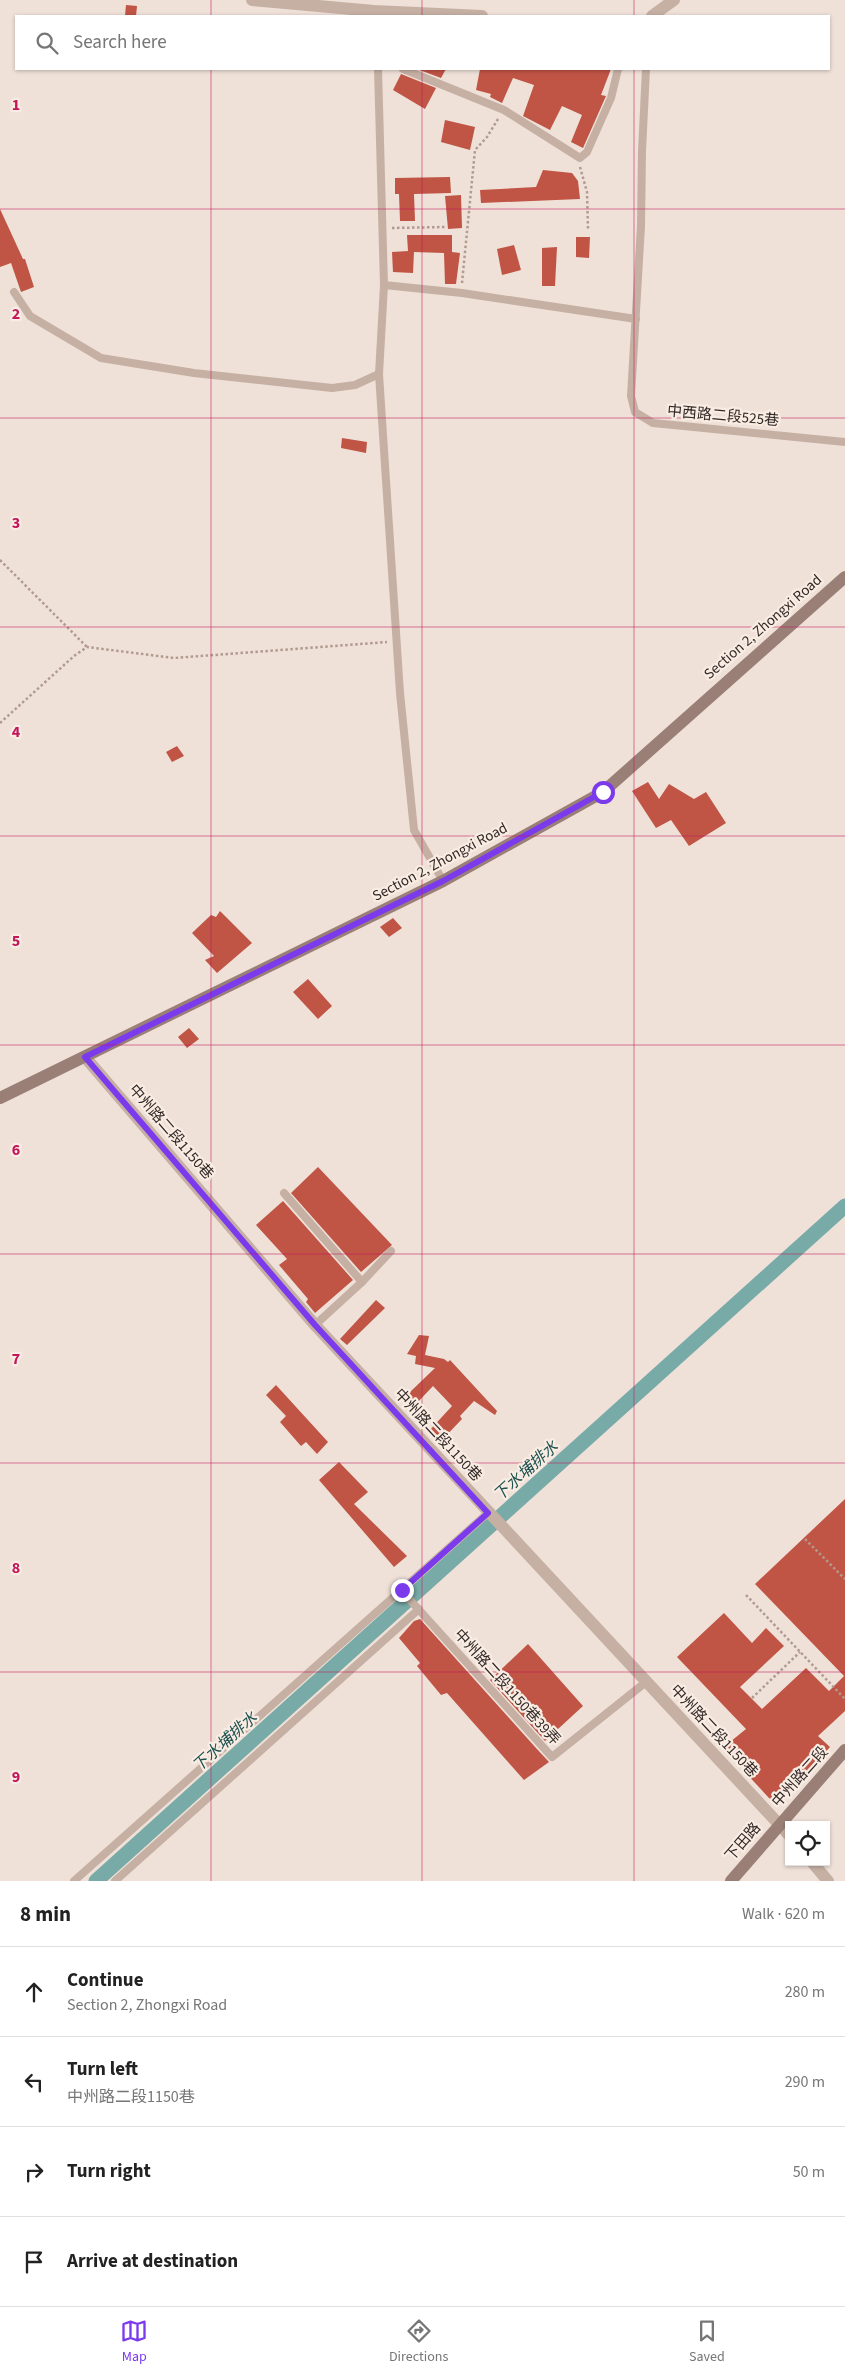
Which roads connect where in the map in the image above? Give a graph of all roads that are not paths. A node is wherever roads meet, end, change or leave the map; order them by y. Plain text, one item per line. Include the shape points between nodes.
1 (252, 0) edge
2 (674, 0) edge
3 (375, 13) edge
4 (446, 15) edge
5 (653, 15) edge
6 (378, 70) edge
7 (405, 70) edge
8 (618, 70) edge
9 (646, 70) edge
10 (384, 285) junction
11 (14, 292) dead end
12 (636, 319) junction
13 (379, 374) junction
14 (845, 442) edge
15 (845, 577) edge
16 (443, 881) junction
17 (85, 1057) junction
18 (0, 1098) edge
19 (284, 1194) dead end
20 (391, 1251) dead end
21 (362, 1282) junction
22 (315, 1325) junction
23 (488, 1513) junction
24 (402, 1590) junction
25 (419, 1609) junction
26 (646, 1682) junction
27 (845, 1750) edge
28 (779, 1824) junction
29 (785, 1831) edge
30 (815, 1866) edge
31 (74, 1881) edge
32 (115, 1881) edge
33 (731, 1881) edge
34 (828, 1881) edge

1 - 3 street
2 - 5 street
3 - 4 street
6 - 10 lane
7 - 8 lane via 504,110 580,158 587,152 607,106
9 - 12 lane, 中西路二段525巷
10 - 12 lane
10 - 13 lane
11 - 13 lane via 30,316 101,358 332,388 355,385
12 - 14 lane, 中西路二段525巷 via 631,396 635,412 654,423
13 - 16 lane via 396,641 414,830
15 - 16 street, Section 2, Zhongxi Road via 603,792
16 - 17 street, Section 2, Zhongxi Road
17 - 18 street, Section 2, Zhongxi Road
17 - 22 street, 中州路二段1150巷
19 - 21 lane
20 - 21 lane
21 - 22 lane
22 - 23 street, 中州路二段1150巷
23 - 24 lane
23 - 26 street, 中州路二段1150巷
24 - 25 lane, 中州路二段1150巷39弄
24 - 31 lane
25 - 26 lane, 中州路二段1150巷39弄 via 552,1757
25 - 32 lane
26 - 28 street, 中州路二段1150巷
27 - 28 street, 中州路二段
28 - 29 street, 中州路二段1150巷
28 - 33 street, 下田路
30 - 34 street

